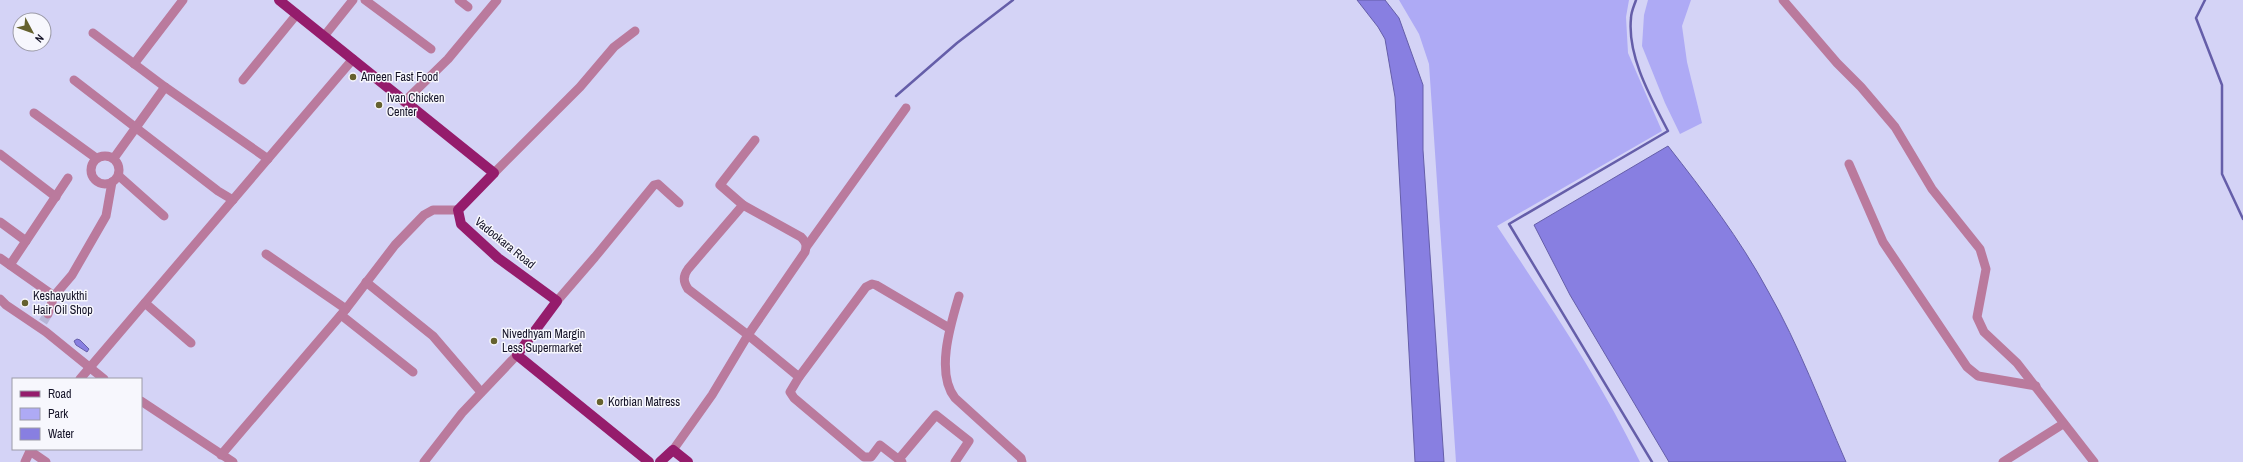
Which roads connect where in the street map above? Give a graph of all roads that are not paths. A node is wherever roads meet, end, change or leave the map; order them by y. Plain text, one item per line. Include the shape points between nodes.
1 (183, 0) edge
2 (353, 0) edge
3 (365, 0) edge
4 (459, 0) edge
5 (497, 0) edge
6 (1783, 0) edge
7 (284, 2) edge
8 (468, 7) dead end
9 (297, 14) junction
10 (635, 31) dead end
11 (93, 33) dead end
12 (325, 35) junction
13 (430, 49) dead end
14 (353, 59) junction
15 (134, 64) junction
16 (74, 80) dead end
17 (243, 80) dead end
18 (165, 87) junction
19 (404, 102) junction
20 (906, 108) dead end
21 (34, 113) dead end
22 (137, 127) junction
23 (755, 140) dead end
24 (0, 154) edge
25 (96, 158) junction
26 (114, 158) junction
27 (268, 159) junction
28 (1849, 164) dead end
29 (494, 173) junction
30 (68, 178) dead end
31 (115, 179) junction
32 (56, 197) junction
33 (233, 200) junction
34 (679, 203) dead end
35 (743, 205) junction
36 (458, 210) junction
37 (164, 216) dead end
38 (0, 222) edge
39 (26, 241) junction
40 (807, 246) junction
41 (266, 254) dead end
42 (0, 258) edge
43 (10, 265) junction
44 (366, 282) junction
45 (54, 296) junction
46 (959, 296) dead end
47 (0, 299) edge
48 (557, 301) junction
49 (145, 303) junction
50 (343, 312) junction
51 (43, 321) junction
52 (949, 328) junction
53 (748, 335) junction
54 (191, 343) dead end
55 (517, 355) junction
56 (90, 369) junction
57 (413, 372) dead end
58 (799, 377) junction
59 (81, 378) edge
60 (103, 378) edge
61 (2036, 386) junction
62 (481, 392) junction
63 (142, 402) edge
64 (2062, 424) junction
65 (30, 450) edge
66 (673, 450) junction
67 (221, 455) junction
68 (901, 461) edge
69 (25, 462) edge
70 (46, 462) edge
71 (233, 462) edge
72 (424, 462) edge
73 (648, 462) edge
74 (660, 462) edge
75 (688, 462) edge
76 (956, 462) edge
77 (1022, 462) edge
78 (2003, 462) edge
79 (2094, 462) edge

1 - 15 street
2 - 12 street
3 - 13 street
4 - 8 street
5 - 19 street via 448,59
6 - 61 street via 1895,127 1932,189 1980,249 1986,269 1977,317 1984,332 2017,363
7 - 9 main road
9 - 12 main road
9 - 17 street
10 - 29 street via 614,47 580,87
11 - 15 street
12 - 14 main road
14 - 19 main road
14 - 27 street
15 - 18 street
16 - 22 street
18 - 22 street
18 - 27 street
19 - 29 main road
20 - 40 street
21 - 25 street
22 - 26 street
22 - 33 street
23 - 35 street via 720,185
24 - 32 street
25 - 26 street via 105,155
25 - 31 street via 91,166 95,180 103,184
26 - 31 street via 119,166
27 - 33 street
28 - 61 street via 1883,242 1967,367 1978,376
29 - 36 main road
30 - 32 street
31 - 37 street
31 - 45 street via 106,216 72,275
32 - 39 street
33 - 49 street
34 - 48 street via 658,184 654,185
35 - 40 street via 800,237
35 - 53 street via 688,269 684,275 684,283 688,289
36 - 44 street via 433,210 424,215
36 - 48 main road, Vadookara Road via 460,224 498,258
38 - 39 street
39 - 43 street
40 - 53 street
41 - 50 street
42 - 43 street
43 - 45 street
44 - 50 street
44 - 62 street via 433,336
45 - 51 street
46 - 52 street
47 - 51 street via 6,305
48 - 55 main road
49 - 54 street
49 - 56 street
50 - 57 street
50 - 67 street
51 - 56 street via 68,350
52 - 58 street via 876,285 869,285
52 - 77 street via 946,377 948,389 1021,458
53 - 58 street
53 - 66 street via 712,395
55 - 62 street
55 - 73 main road
56 - 59 street
56 - 60 street
58 - 68 street via 790,392 794,398 864,457 870,457 880,445
61 - 64 street
62 - 72 street via 462,412
63 - 67 street
64 - 78 street
64 - 79 street
65 - 69 street
65 - 70 street
66 - 74 main road
66 - 75 main road
67 - 71 street
68 - 76 street via 936,415 969,441

